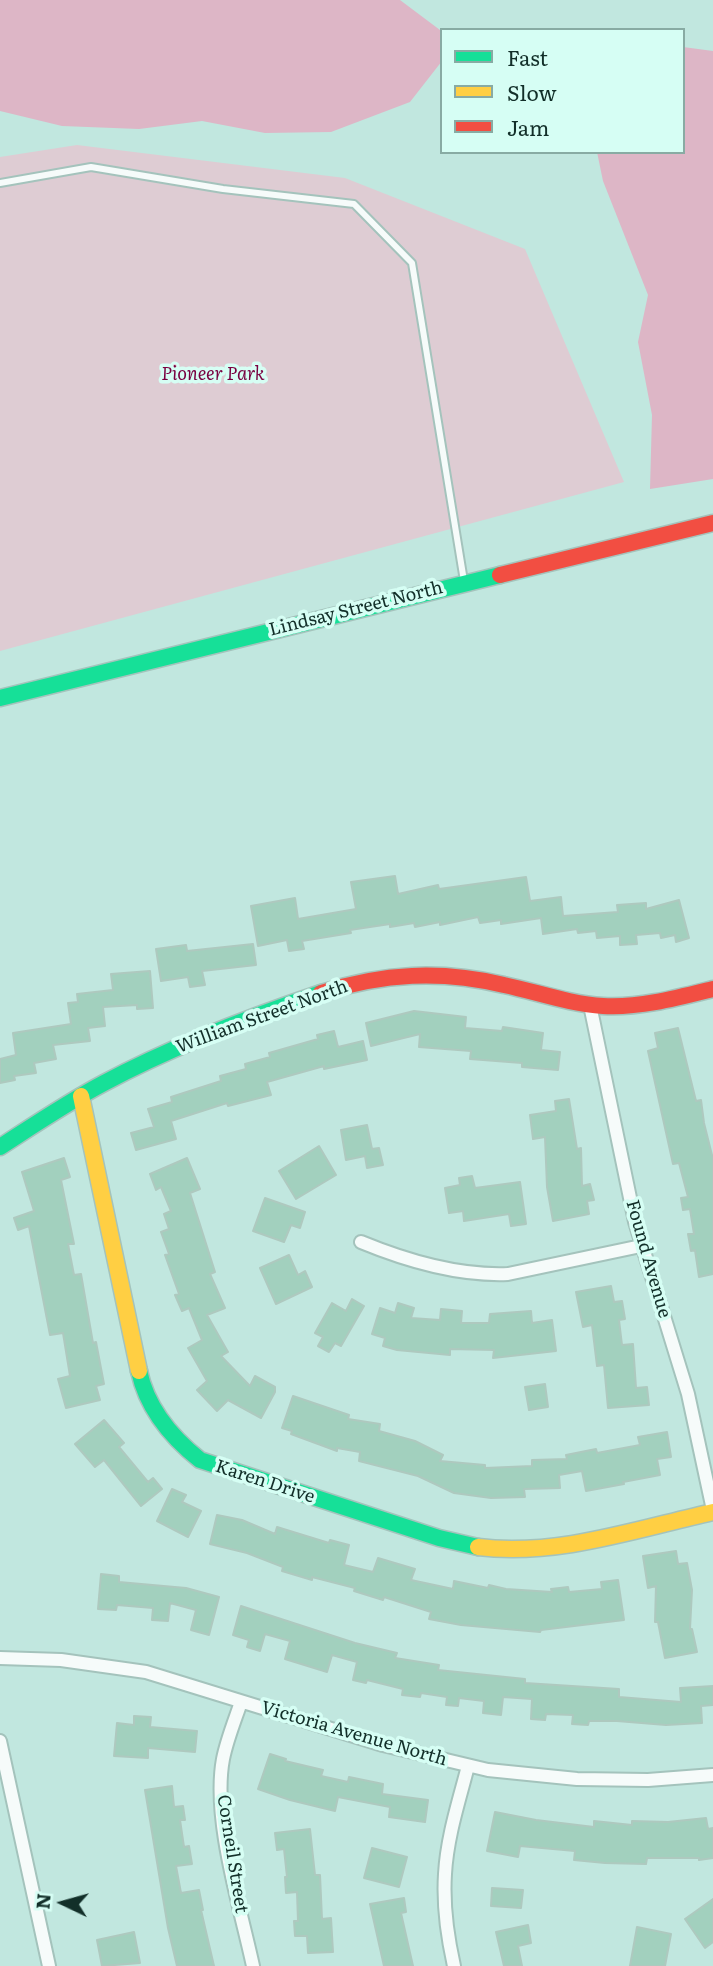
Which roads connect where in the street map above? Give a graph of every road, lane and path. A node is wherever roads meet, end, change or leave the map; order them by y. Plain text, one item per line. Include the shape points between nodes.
1 (0, 183) edge
2 (713, 523) edge
3 (464, 583) junction
4 (0, 698) edge
5 (713, 989) edge
6 (590, 1005) junction
7 (80, 1096) junction
8 (0, 1147) edge
9 (361, 1242) dead end
10 (641, 1246) junction
11 (713, 1511) edge
12 (0, 1658) edge
13 (241, 1702) junction
14 (0, 1741) edge
15 (468, 1766) junction
16 (713, 1775) edge
17 (49, 1966) edge
18 (253, 1966) edge
19 (454, 1966) edge

1 - 3 lane via 91,167 354,204 412,263
2 - 3 street, Lindsay Street North
3 - 4 street, Lindsay Street North
5 - 6 street, William Street North via 634,1004
6 - 7 street, William Street North via 461,977 395,976 343,986 267,1012 174,1049
6 - 10 street, Found Avenue
7 - 8 street, William Street North
7 - 11 street, Karen Drive via 141,1380 169,1434 200,1460 439,1538 504,1550 570,1544
9 - 10 street via 396,1256 486,1275
10 - 11 street, Found Avenue via 686,1387
12 - 13 street, Victoria Avenue North via 61,1660 146,1672
13 - 15 street, Victoria Avenue North
13 - 18 street, Corneil Street via 223,1759 221,1790 226,1839
14 - 17 street
15 - 16 street, Victoria Avenue North via 577,1779
15 - 19 street via 445,1872 444,1903

